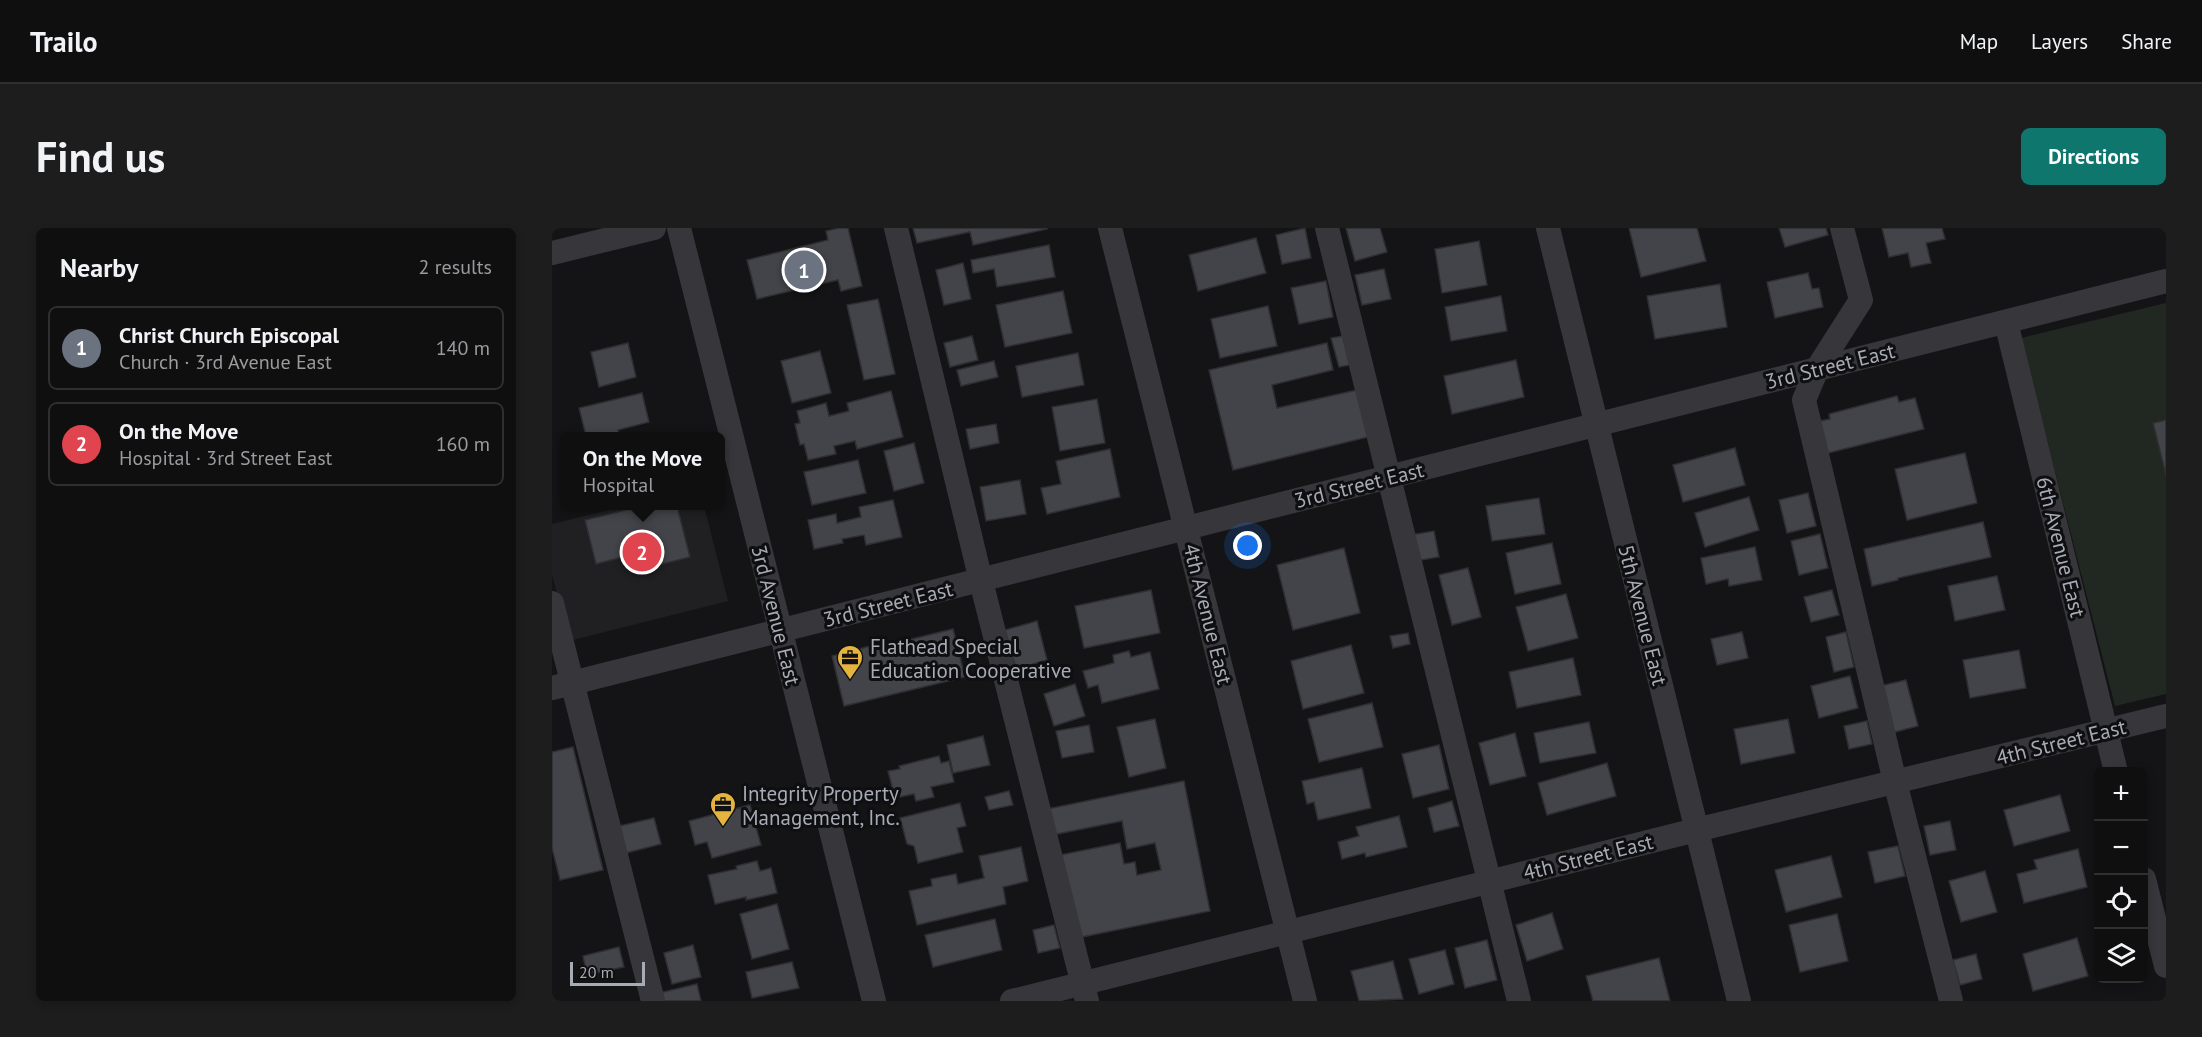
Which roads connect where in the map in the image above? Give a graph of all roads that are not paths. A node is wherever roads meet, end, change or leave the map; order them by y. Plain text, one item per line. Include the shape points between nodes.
1 (654, 228) edge
2 (679, 228) edge
3 (896, 228) edge
4 (1110, 228) edge
5 (1326, 228) edge
6 (1548, 228) edge
7 (1842, 228) edge
8 (552, 253) edge
9 (2166, 281) edge
10 (2006, 322) junction
11 (1817, 369) junction
12 (1596, 425) junction
13 (1390, 477) junction
14 (1186, 529) junction
15 (981, 580) junction
16 (552, 603) edge
17 (780, 632) junction
18 (562, 686) edge
19 (2166, 716) edge
20 (2106, 732) junction
21 (2115, 767) edge
22 (1895, 782) junction
23 (1696, 830) junction
24 (1489, 881) junction
25 (2148, 895) edge
26 (1288, 932) junction
27 (2166, 966) edge
28 (1085, 992) edge
29 (653, 1001) edge
30 (874, 1001) edge
31 (1012, 1001) edge
32 (1305, 1001) edge
33 (1519, 1001) edge
34 (1739, 1001) edge
35 (1952, 1001) edge

1 - 8 street
2 - 17 street, 3rd Avenue East
3 - 15 street
4 - 14 street, 4th Avenue East
5 - 13 street
6 - 12 street, 5th Avenue East
7 - 11 street via 1861,300
9 - 10 street, 3rd Street East
10 - 11 street, 3rd Street East
10 - 20 street, 6th Avenue East
11 - 12 street, 3rd Street East
11 - 22 street via 1804,400
12 - 13 street, 3rd Street East
12 - 23 street, 5th Avenue East
13 - 14 street, 3rd Street East
13 - 24 street
14 - 15 street, 3rd Street East
14 - 26 street, 4th Avenue East
15 - 17 street, 3rd Street East
15 - 28 street
16 - 18 street
17 - 18 street, 3rd Street East
17 - 30 street, 3rd Avenue East
18 - 29 street
19 - 20 street, 4th Street East
20 - 21 street, 6th Avenue East
20 - 22 street, 4th Street East
22 - 23 street, 4th Street East
22 - 35 street
23 - 24 street, 4th Street East
23 - 34 street, 5th Avenue East
24 - 26 street, 4th Street East
24 - 33 street
25 - 27 street
26 - 28 street, 4th Street East
26 - 32 street, 4th Avenue East
28 - 31 street, 4th Street East

